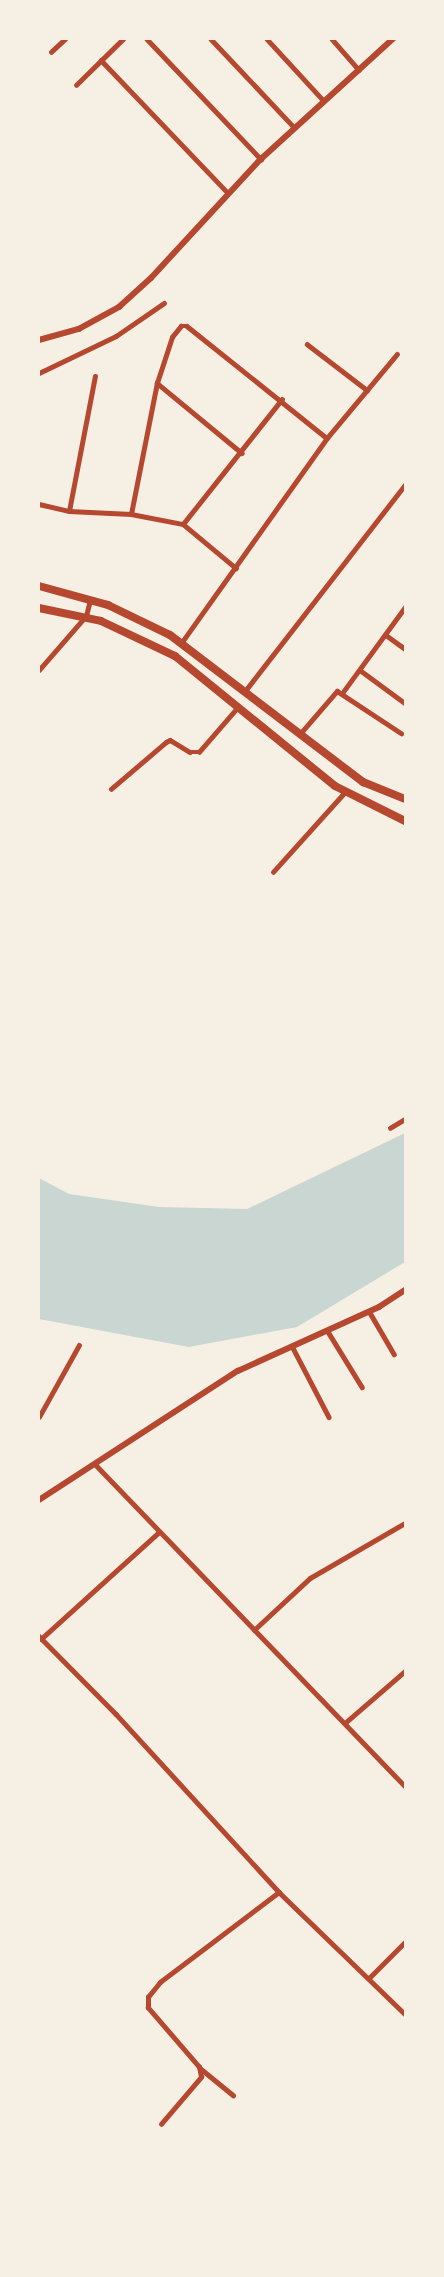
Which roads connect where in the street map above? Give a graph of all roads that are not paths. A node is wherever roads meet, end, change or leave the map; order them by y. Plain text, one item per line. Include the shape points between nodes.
1 (65, 39) edge
2 (123, 39) edge
3 (147, 39) edge
4 (211, 39) edge
5 (267, 39) edge
6 (332, 39) edge
7 (393, 39) edge
8 (51, 52) dead end
9 (101, 60) junction
10 (359, 70) junction
11 (76, 85) dead end
12 (324, 101) junction
13 (294, 127) junction
14 (261, 158) junction
15 (227, 192) junction
16 (164, 303) dead end
17 (39, 340) edge
18 (307, 344) dead end
19 (397, 354) dead end
20 (39, 374) edge
21 (95, 376) dead end
22 (157, 383) junction
23 (367, 390) junction
24 (282, 399) junction
25 (327, 438) junction
26 (242, 453) junction
27 (405, 485) edge
28 (39, 504) edge
29 (68, 511) junction
30 (131, 514) junction
31 (183, 524) junction
32 (236, 568) junction
33 (39, 586) edge
34 (90, 599) junction
35 (405, 607) edge
36 (39, 608) edge
37 (86, 616) junction
38 (386, 635) junction
39 (182, 642) junction
40 (405, 649) edge
41 (39, 670) edge
42 (360, 670) junction
43 (246, 691) junction
44 (343, 692) junction
45 (405, 703) edge
46 (238, 707) junction
47 (401, 733) dead end
48 (299, 734) junction
49 (111, 789) dead end
50 (346, 791) junction
51 (405, 799) edge
52 (405, 820) edge
53 (273, 872) dead end
54 (405, 1119) edge
55 (390, 1128) dead end
56 (405, 1290) edge
57 (370, 1311) junction
58 (327, 1330) junction
59 (79, 1345) dead end
60 (292, 1346) junction
61 (394, 1354) dead end
62 (362, 1387) dead end
63 (39, 1406) edge
64 (43, 1410) junction
65 (39, 1417) edge
66 (330, 1417) dead end
67 (95, 1464) junction
68 (39, 1500) edge
69 (405, 1523) edge
70 (159, 1532) junction
71 (254, 1630) junction
72 (40, 1638) edge
73 (405, 1671) edge
74 (344, 1723) junction
75 (405, 1786) edge
76 (279, 1892) junction
77 (405, 1942) edge
78 (369, 1978) junction
79 (405, 2014) edge
80 (199, 2068) junction
81 (233, 2096) dead end
82 (161, 2124) dead end

1 - 8 street
2 - 9 street
3 - 14 street
4 - 13 street
5 - 12 street
6 - 10 street
7 - 10 street
9 - 11 street
9 - 15 street
10 - 12 street
12 - 13 street
13 - 14 street
14 - 15 street
15 - 17 street via 151,278 119,307 79,329
16 - 20 street via 116,336
18 - 23 street
19 - 23 street
21 - 29 street
22 - 24 street via 172,337 181,326 187,326
22 - 26 street
22 - 30 street
23 - 25 street
24 - 25 street
24 - 26 street
25 - 32 street
26 - 31 street
27 - 43 street
28 - 29 street
29 - 30 street
30 - 31 street
31 - 32 street
32 - 39 street
33 - 34 main road
34 - 37 street
34 - 39 main road via 143,620
35 - 38 street
36 - 37 main road
37 - 41 street
37 - 46 main road via 175,656
38 - 40 street
38 - 42 street
39 - 43 main road
42 - 44 street
42 - 45 street
43 - 48 main road
44 - 47 street
44 - 48 street via 333,692
46 - 49 street via 199,752 190,752 170,740
46 - 50 main road
48 - 51 main road via 363,782
50 - 52 main road
50 - 53 street
54 - 55 street
56 - 57 street
57 - 58 street
57 - 61 street
58 - 60 street
58 - 62 street
59 - 64 street
60 - 66 street
60 - 67 street via 238,1371
63 - 64 street
64 - 65 street
67 - 68 street
67 - 70 street
69 - 71 street via 310,1578
70 - 71 street
70 - 72 street
71 - 74 street
72 - 76 street via 116,1714
73 - 74 street
74 - 75 street
76 - 78 street
76 - 80 street via 160,1982 148,1996 148,2008
77 - 78 street
78 - 79 street
80 - 81 street
80 - 82 street via 201,2077 197,2085

